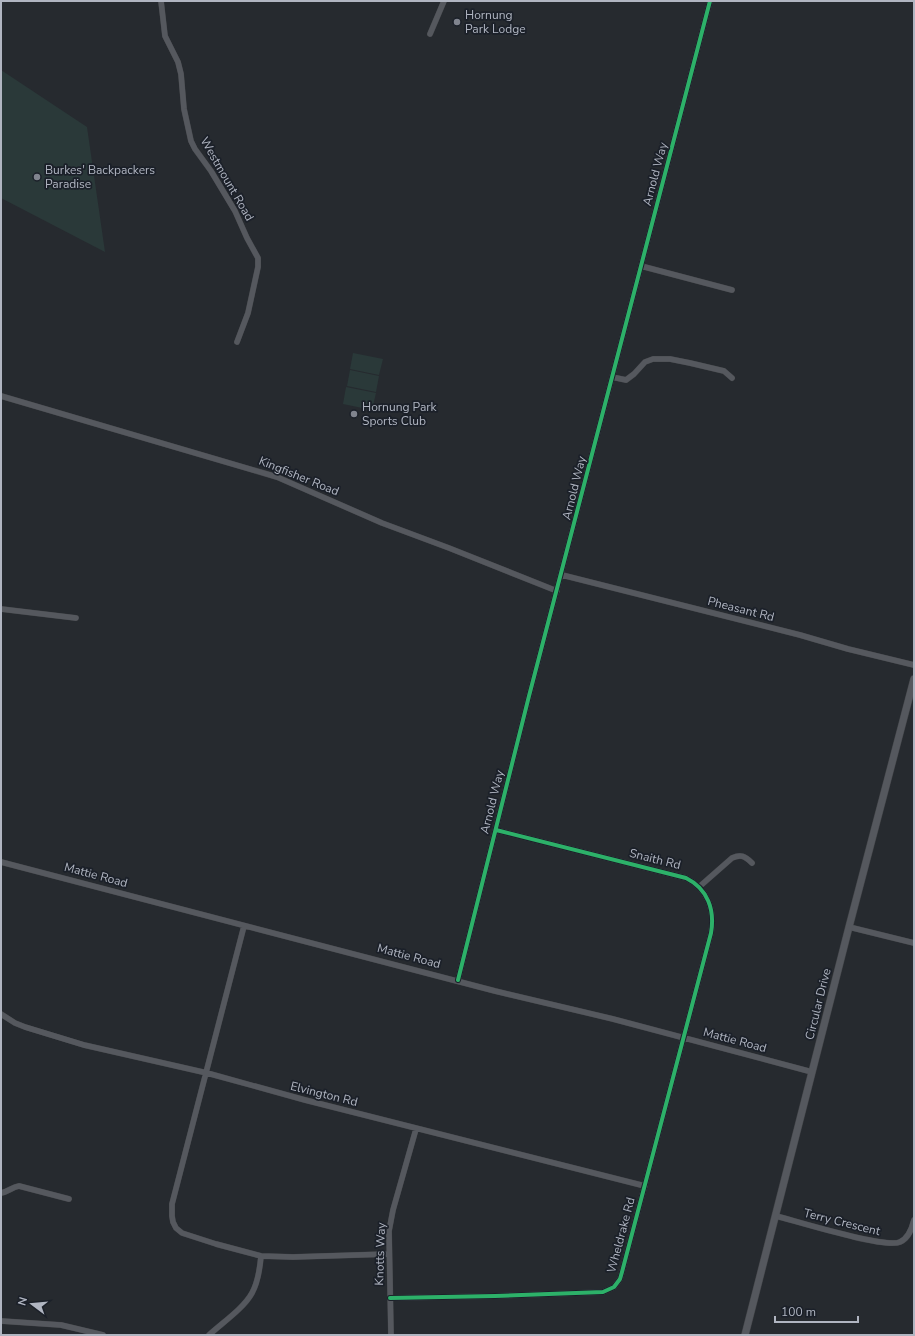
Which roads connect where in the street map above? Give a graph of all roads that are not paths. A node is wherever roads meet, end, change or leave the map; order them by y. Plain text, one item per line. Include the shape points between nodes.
1 (161, 1) edge
2 (444, 1) edge
3 (710, 1) edge
4 (430, 34) dead end
5 (641, 266) junction
6 (732, 290) dead end
7 (237, 342) dead end
8 (612, 377) junction
9 (732, 378) dead end
10 (1, 396) edge
11 (562, 575) junction
12 (557, 591) junction
13 (1, 609) edge
14 (76, 618) dead end
15 (914, 666) edge
16 (914, 679) edge
17 (496, 830) junction
18 (2, 862) edge
19 (752, 863) dead end
20 (1, 869) edge
21 (700, 887) junction
22 (244, 926) junction
23 (849, 927) junction
24 (914, 943) edge
25 (458, 980) junction
26 (1, 1014) edge
27 (683, 1038) junction
28 (812, 1072) junction
29 (207, 1073) junction
30 (416, 1129) junction
31 (645, 1186) junction
32 (1, 1193) edge
33 (70, 1199) dead end
34 (776, 1216) junction
35 (914, 1220) edge
36 (389, 1254) junction
37 (261, 1256) junction
38 (390, 1298) junction
39 (1, 1321) edge
40 (103, 1335) edge
41 (209, 1335) edge
42 (391, 1335) edge
43 (745, 1335) edge

1 - 7 street, Westmount Road via 165,36 181,74 184,109 191,141 235,211 258,258 248,313
2 - 4 street
3 - 5 street, Arnold Way
5 - 6 street
5 - 8 street, Arnold Way
8 - 9 street via 626,380 645,362 653,359 670,359 724,371
8 - 11 street, Arnold Way
10 - 12 street, Kingfisher Road via 277,477 382,523
11 - 12 street, Arnold Way
11 - 15 street, Pheasant Rd
12 - 17 street, Arnold Way
13 - 14 street
16 - 23 street, Circular Drive
17 - 21 street, Snaith Rd via 686,878
17 - 25 street, Arnold Way
18 - 20 street
18 - 22 street, Mattie Road
19 - 21 street via 738,855
21 - 27 street via 712,913 713,922
22 - 25 street, Mattie Road
22 - 29 street
23 - 24 street
23 - 28 street, Circular Drive
25 - 27 street, Mattie Road
26 - 29 street, Elvington Rd via 25,1028
27 - 28 street, Mattie Road
27 - 31 street, Wheldrake Rd
28 - 34 street, Circular Drive
29 - 30 street, Elvington Rd
29 - 37 street via 172,1204 173,1222 176,1228 187,1236
30 - 31 street, Elvington Rd
30 - 36 street, Knotts Way via 393,1210
31 - 38 street, Wheldrake Rd via 622,1272 612,1289 602,1292
32 - 33 street via 19,1186
34 - 35 street, Terry Crescent via 890,1244 904,1240
34 - 43 street, Circular Drive
36 - 37 street
36 - 38 street, Knotts Way
37 - 41 street via 256,1282 245,1304
38 - 42 street, Knotts Way
39 - 40 street via 61,1325

